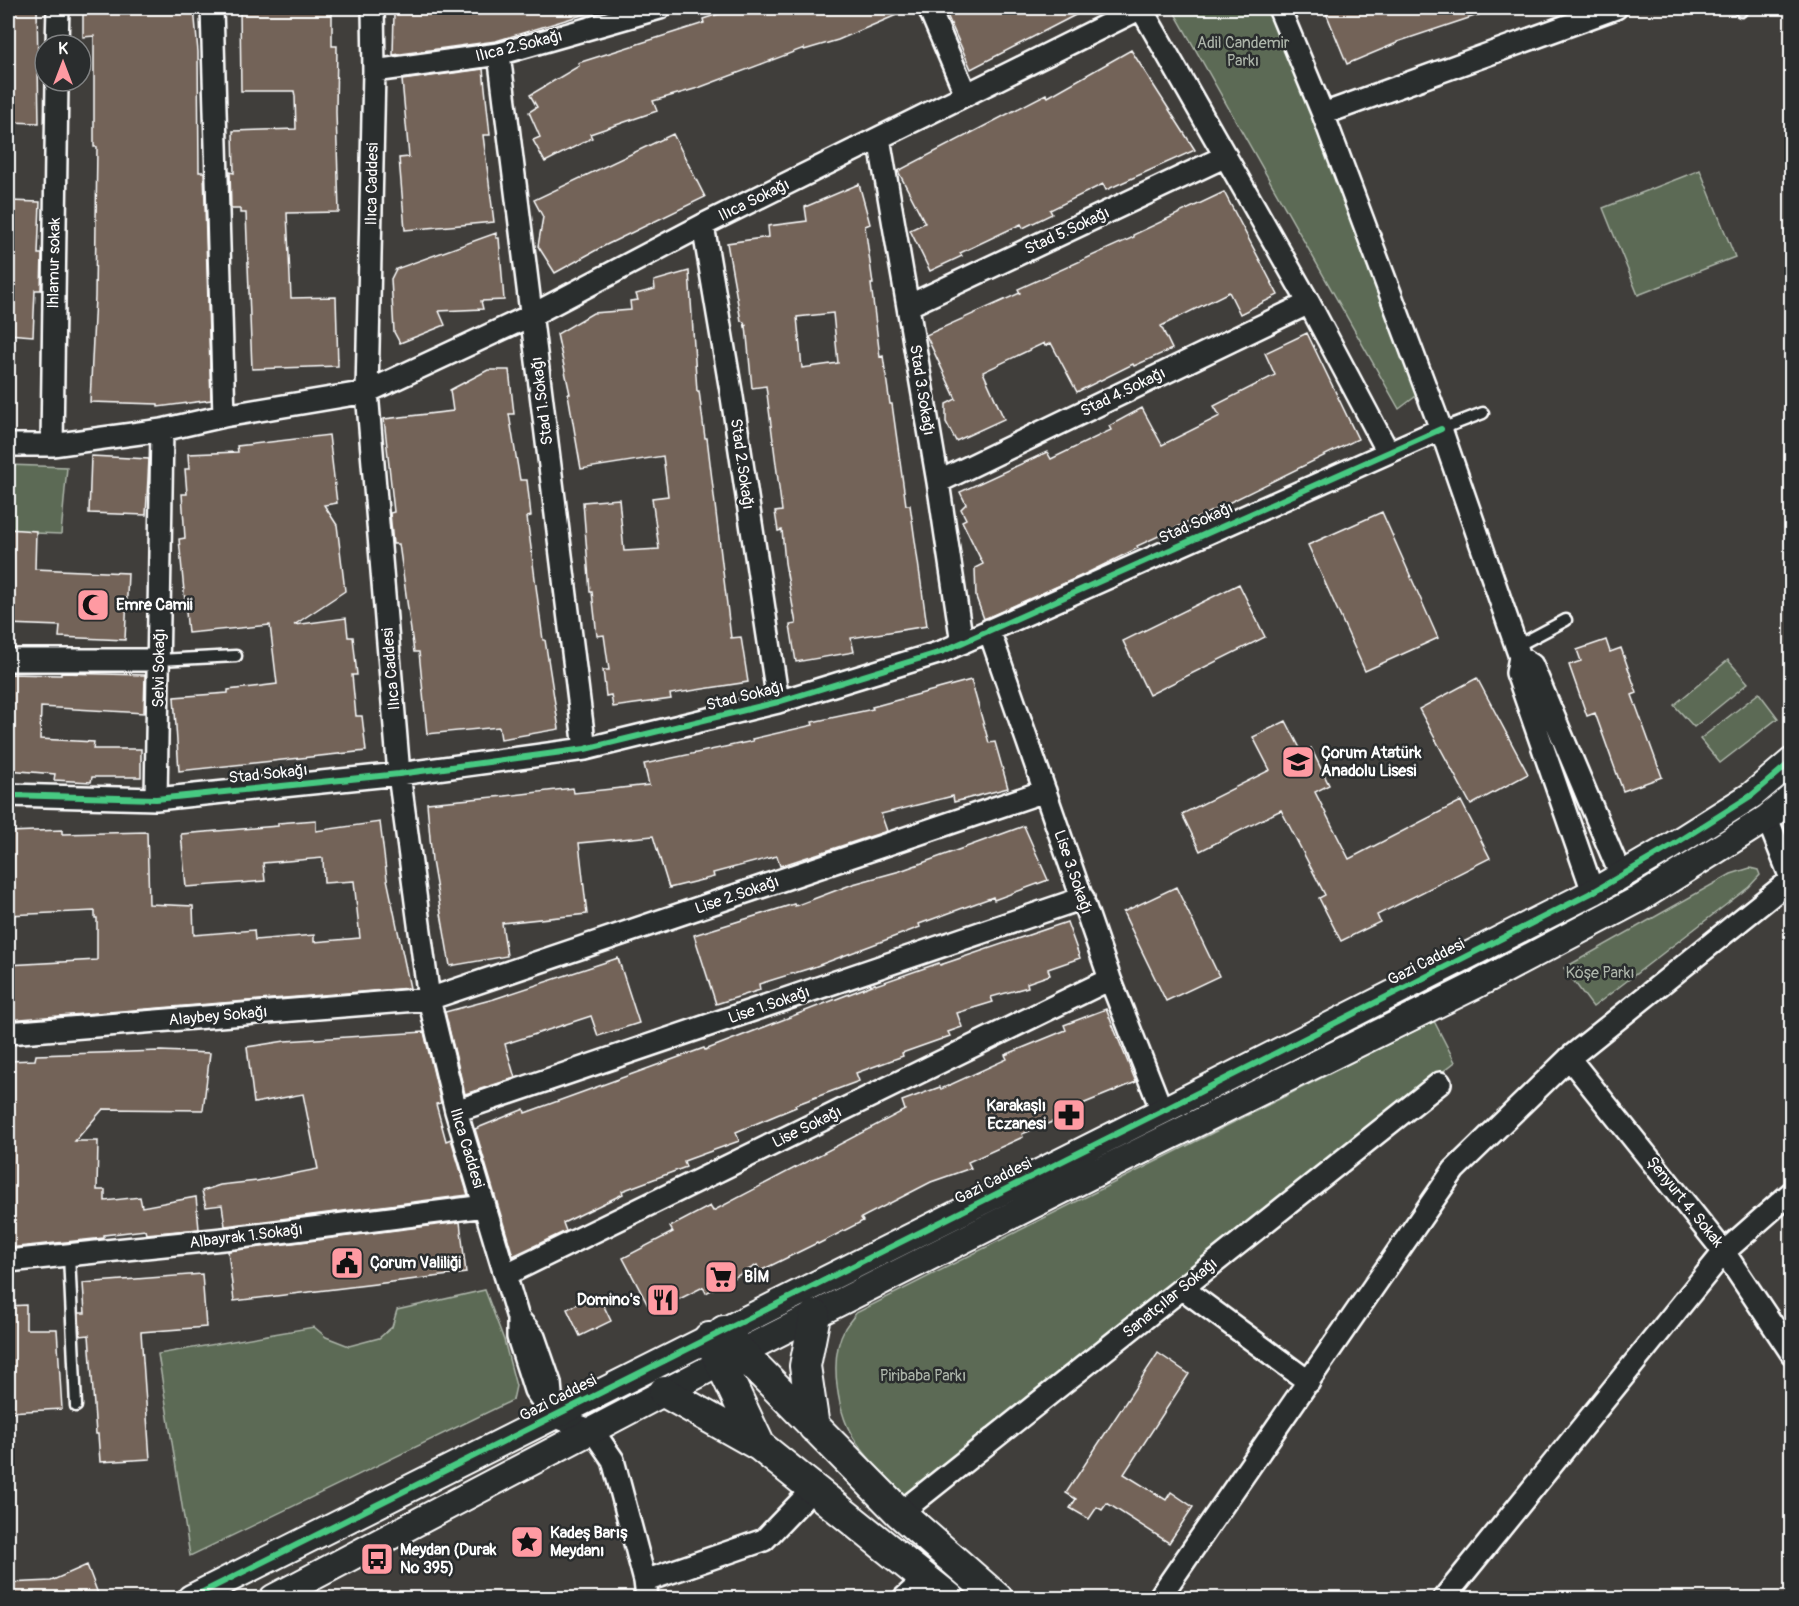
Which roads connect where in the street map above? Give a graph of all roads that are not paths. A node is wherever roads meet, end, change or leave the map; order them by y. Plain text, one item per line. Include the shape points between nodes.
1 (58, 8) edge
2 (212, 8) edge
3 (373, 8) edge
4 (660, 8) edge
5 (929, 8) edge
6 (1141, 8) edge
7 (1279, 8) edge
8 (1616, 8) edge
9 (57, 33) edge
10 (500, 54) junction
11 (374, 71) junction
12 (57, 93) edge
13 (966, 95) junction
14 (1323, 114) junction
15 (879, 138) junction
16 (1226, 156) junction
17 (703, 225) junction
18 (1309, 303) junction
19 (908, 306) junction
20 (532, 315) junction
21 (367, 392) junction
22 (1483, 413) dead end
23 (224, 416) junction
24 (1441, 429) junction
25 (162, 430) junction
26 (8, 445) edge
27 (52, 445) junction
28 (1388, 452) junction
29 (938, 482) junction
30 (1566, 620) dead end
31 (989, 630) junction
32 (962, 643) junction
33 (1518, 652) junction
34 (236, 656) dead end
35 (8, 660) edge
36 (159, 660) junction
37 (778, 702) junction
38 (585, 749) junction
39 (1791, 761) edge
40 (399, 774) junction
41 (1045, 791) junction
42 (8, 795) edge
43 (1752, 795) junction
44 (1791, 797) edge
45 (156, 799) junction
46 (1767, 818) junction
47 (1621, 876) junction
48 (1791, 880) edge
49 (1593, 892) junction
50 (1083, 898) junction
51 (1636, 901) junction
52 (1606, 916) junction
53 (1110, 978) junction
54 (429, 999) junction
55 (8, 1033) edge
56 (1569, 1058) junction
57 (1440, 1083) dead end
58 (456, 1112) junction
59 (1162, 1112) junction
60 (1791, 1192) edge
61 (485, 1206) junction
62 (1724, 1252) junction
63 (69, 1255) junction
64 (8, 1261) edge
65 (505, 1275) junction
66 (1182, 1288) junction
67 (815, 1315) junction
68 (724, 1346) junction
69 (1791, 1353) edge
70 (1309, 1382) junction
71 (664, 1392) junction
72 (76, 1406) dead end
73 (553, 1416) junction
74 (814, 1427) junction
75 (593, 1431) junction
76 (760, 1446) junction
77 (812, 1490) junction
78 (900, 1513) junction
79 (926, 1578) junction
80 (646, 1590) edge
81 (191, 1599) edge
82 (273, 1599) edge
83 (904, 1599) edge
84 (949, 1599) edge
85 (997, 1599) edge
86 (1159, 1599) edge
87 (1444, 1599) edge

1 - 9 street
2 - 23 street
3 - 11 street, Ilıca Caddesi
4 - 10 street, Ilıca 2.Sokağı
5 - 13 street
6 - 13 street, Ilıca Sokağı
6 - 16 street
7 - 14 street
8 - 14 street
10 - 11 street, Ilıca 2.Sokağı
10 - 20 street, Stad 1.Sokağı
11 - 21 street, Ilıca Caddesi
12 - 27 street, Ihlamur sokak
13 - 15 street, Ilıca Sokağı
14 - 24 street
15 - 17 street, Ilıca Sokağı
15 - 19 street, Stad 3.Sokağı
16 - 18 street
16 - 19 street, Stad 5.Sokağı
17 - 20 street, Ilıca Sokağı
17 - 37 street, Stad 2.Sokağı
18 - 28 street
18 - 29 street, Stad 4.Sokağı
19 - 29 street, Stad 3.Sokağı
20 - 21 street, Ilıca Sokağı
20 - 38 street, Stad 1.Sokağı
21 - 23 street, Ilıca Sokağı
21 - 40 street, Ilıca Caddesi
22 - 24 lane
23 - 25 street, Ilıca Sokağı
24 - 28 street, Stad Sokağı
24 - 33 street
25 - 27 street, Ilıca Sokağı
25 - 36 street, Selvi Sokağı
26 - 27 street, Ilıca Sokağı
28 - 31 street, Stad Sokağı
29 - 32 street, Stad 3.Sokağı
30 - 33 lane
31 - 32 street, Stad Sokağı
31 - 41 street, Lise 3.Sokağı
32 - 37 street, Stad Sokağı
33 - 47 street via 1532,665
33 - 49 street via 1517,673
34 - 36 lane
35 - 36 street
36 - 45 street, Selvi Sokağı
37 - 38 street, Stad Sokağı
38 - 40 street, Stad Sokağı
39 - 43 street, Gazi Caddesi
40 - 45 street, Stad Sokağı
40 - 54 street, Ilıca Caddesi
41 - 50 street, Lise 3.Sokağı
41 - 54 street, Lise 2.Sokağı
42 - 45 street, Stad Sokağı
43 - 46 street
43 - 47 street, Gazi Caddesi
44 - 46 street, Gazi Caddesi
46 - 48 street
46 - 51 street, Gazi Caddesi
47 - 49 street, Gazi Caddesi
47 - 51 street
48 - 56 street
49 - 52 street
49 - 59 street, Gazi Caddesi
50 - 53 street, Lise 3.Sokağı
50 - 58 street, Lise 1.Sokağı
51 - 52 street, Gazi Caddesi
52 - 67 street, Gazi Caddesi via 1476,985
53 - 59 street, Lise 3.Sokağı
53 - 65 street, Lise Sokağı
54 - 55 street, Alaybey Sokağı
54 - 58 street, Ilıca Caddesi
56 - 62 street, Şenyurt 4. Sokak
56 - 70 street via 1454,1170
57 - 66 street, Sanatçılar Sokağı
58 - 61 street, Ilıca Caddesi
59 - 68 street, Gazi Caddesi
60 - 62 street
61 - 63 street, Albayrak 1.Sokağı
61 - 65 street, Ilıca Caddesi
62 - 69 street, Şenyurt 4. Sokak
62 - 87 street
63 - 64 street, Albayrak 1.Sokağı
63 - 72 lane
65 - 73 street, Ilıca Caddesi via 518,1318 518,1337 535,1390
66 - 70 street
66 - 78 street, Sanatçılar Sokağı
67 - 68 street, Gazi Caddesi
67 - 74 main road via 805,1366
68 - 71 street, Gazi Caddesi
68 - 73 street, Gazi Caddesi
68 - 74 main road
68 - 76 main road
70 - 86 street
71 - 75 street, Gazi Caddesi
71 - 76 main road
73 - 75 street
73 - 81 street, Gazi Caddesi
74 - 78 main road
75 - 80 street via 613,1460
75 - 82 street, Gazi Caddesi
76 - 77 main road
77 - 79 main road
77 - 80 street via 764,1540
78 - 85 main road
79 - 83 street
79 - 84 main road

